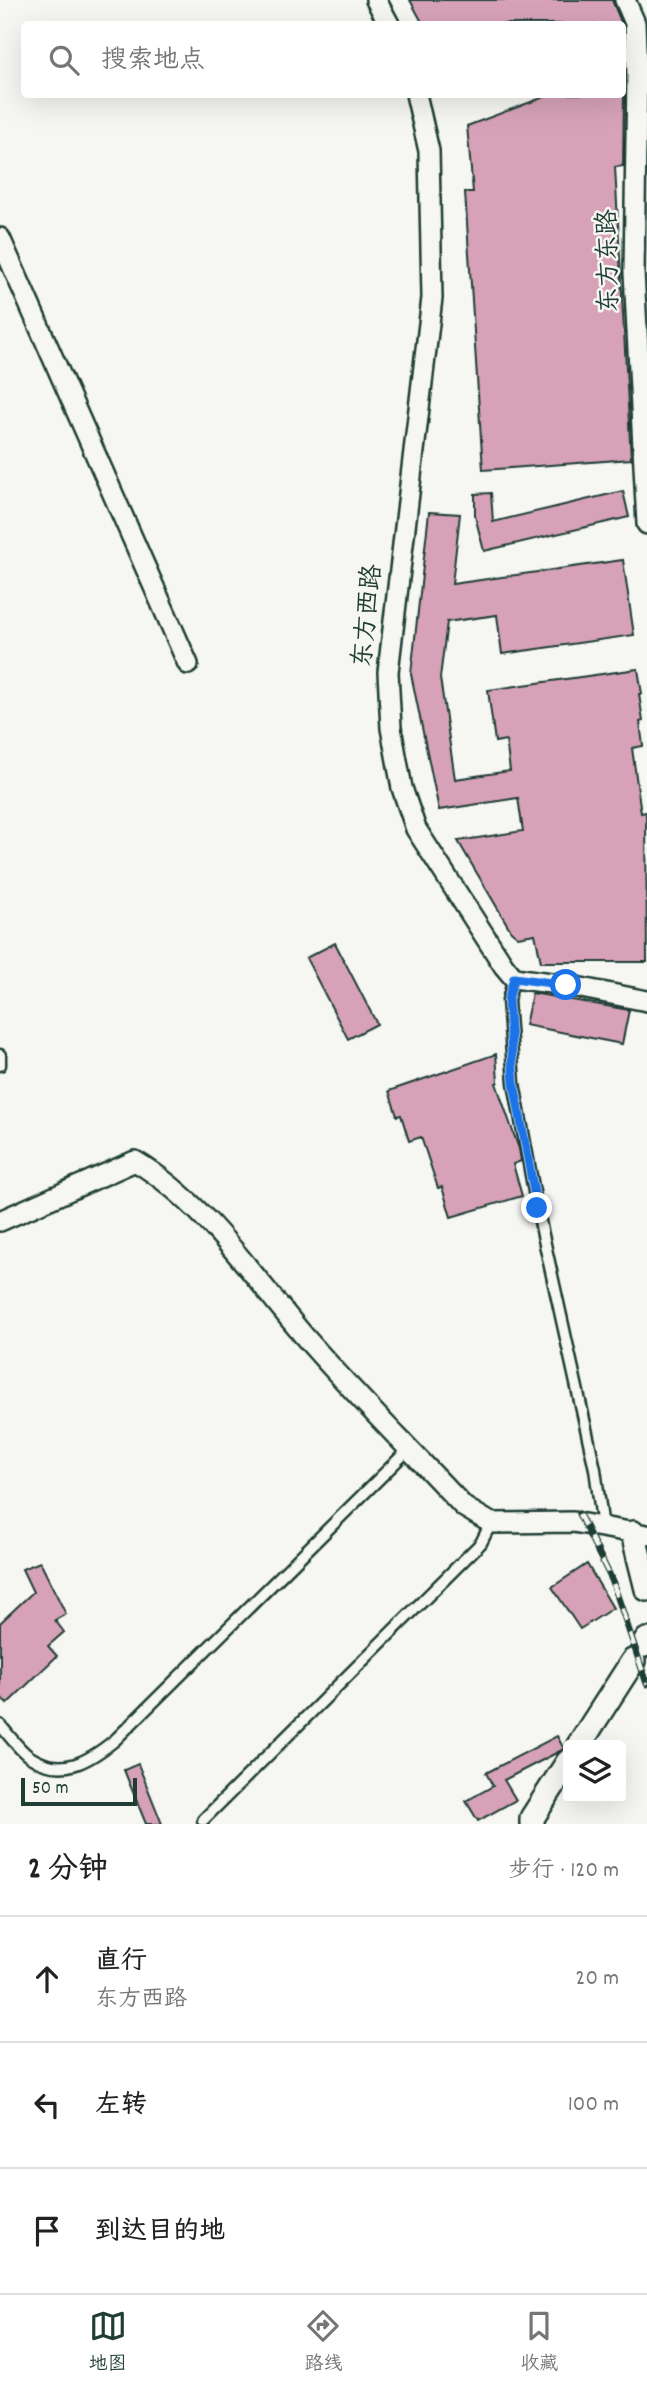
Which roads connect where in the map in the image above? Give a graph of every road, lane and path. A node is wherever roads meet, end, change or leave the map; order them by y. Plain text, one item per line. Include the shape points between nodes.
1 (376, 0) edge
2 (625, 0) edge
3 (387, 21) edge
4 (417, 98) edge
5 (0, 238) edge
6 (647, 524) edge
7 (188, 664) dead end
8 (514, 978) junction
9 (647, 1001) edge
10 (0, 1055) edge
11 (0, 1065) edge
12 (0, 1221) edge
13 (410, 1448) junction
14 (491, 1523) junction
15 (603, 1528) junction
16 (640, 1534) edge
17 (647, 1589) edge
18 (641, 1649) edge
19 (0, 1725) edge
20 (582, 1740) edge
21 (563, 1770) edge
22 (203, 1821) dead end
23 (532, 1824) edge

1 - 3 street
2 - 6 street, 东方东路 via 635,23 634,272
4 - 8 street, 东方西路 via 429,151 432,298 388,672 391,728 402,788 416,829
5 - 7 street
8 - 9 street
8 - 15 lane via 508,1000 514,1083 595,1469
10 - 11 lane
12 - 13 street via 135,1161 159,1175 205,1218 307,1338
13 - 14 street via 464,1507
13 - 19 lane via 92,1758 70,1767 48,1764 29,1757
14 - 15 street via 556,1521
14 - 22 lane via 481,1543
15 - 16 street
16 - 17 street
18 - 20 street
21 - 23 street

